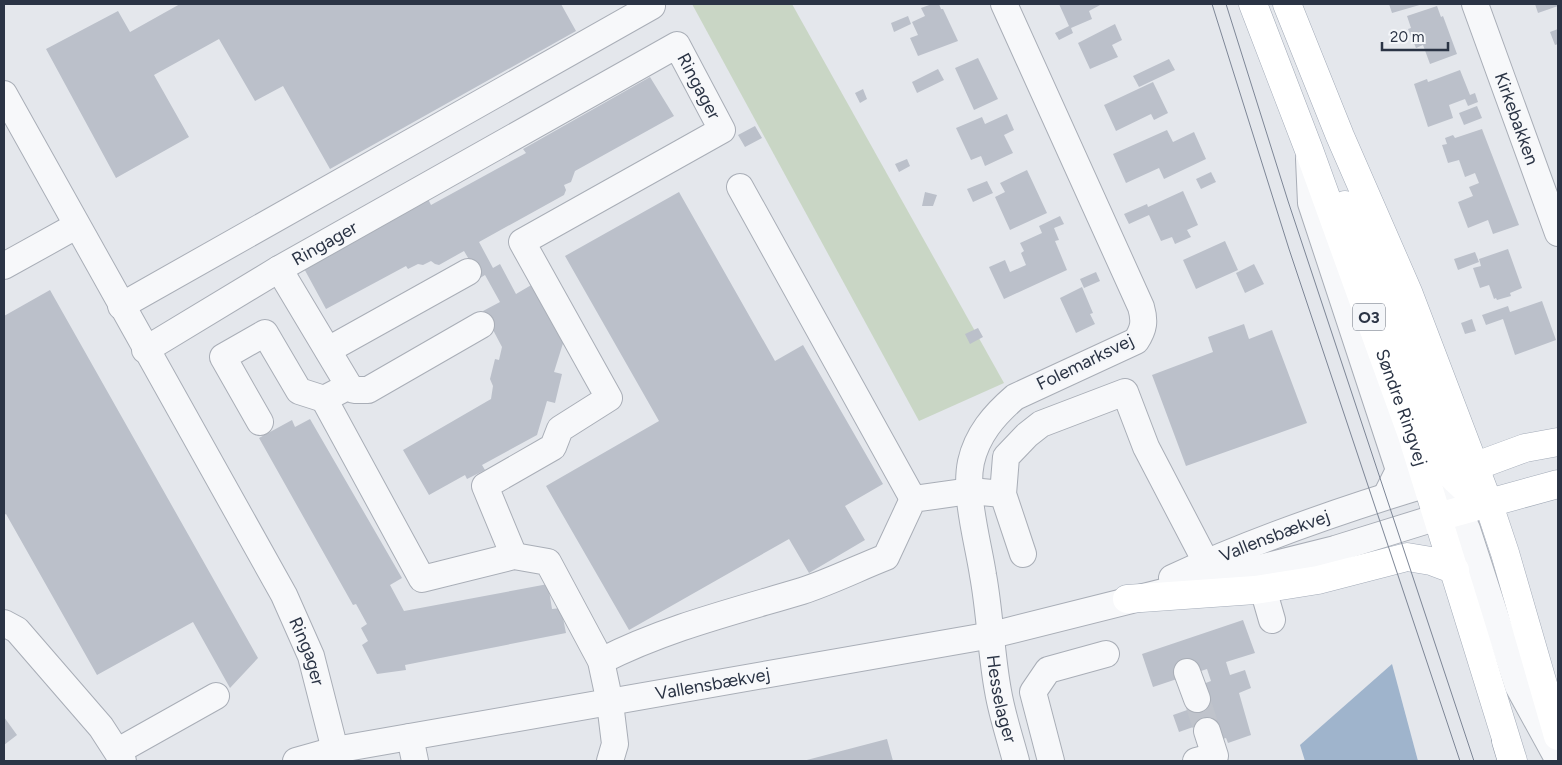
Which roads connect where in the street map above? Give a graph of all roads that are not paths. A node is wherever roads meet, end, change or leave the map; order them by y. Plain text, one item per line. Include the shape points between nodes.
1 (650, 4) edge
2 (1004, 4) edge
3 (1253, 4) edge
4 (1287, 4) edge
5 (1475, 4) edge
6 (4, 94) edge
7 (1309, 150) junction
8 (740, 187) dead end
9 (76, 226) junction
10 (1558, 233) edge
11 (4, 266) edge
12 (280, 269) junction
13 (468, 272) dead end
14 (120, 306) junction
15 (481, 325) dead end
16 (145, 350) junction
17 (328, 350) junction
18 (349, 386) junction
19 (324, 399) junction
20 (260, 422) dead end
21 (1558, 442) edge
22 (1450, 475) junction
23 (1558, 484) edge
24 (970, 491) junction
25 (1003, 494) junction
26 (1386, 496) junction
27 (913, 499) junction
28 (1488, 502) junction
29 (1448, 514) junction
30 (1023, 554) dead end
31 (514, 556) junction
32 (1206, 562) junction
33 (1257, 568) junction
34 (1455, 570) junction
35 (1127, 599) junction
36 (1272, 620) dead end
37 (4, 623) edge
38 (992, 635) junction
39 (1106, 654) dead end
40 (601, 661) junction
41 (1187, 672) dead end
42 (216, 696) dead end
43 (1197, 699) tunnel mouth
44 (610, 704) junction
45 (1207, 731) tunnel mouth
46 (1558, 736) edge
47 (412, 749) edge
48 (335, 750) junction
49 (1510, 754) edge
50 (121, 756) edge
51 (1558, 759) edge
52 (296, 761) edge
53 (610, 761) edge
54 (1016, 761) edge
55 (1051, 761) edge
56 (1196, 761) edge

1 - 14 street via 652,6
2 - 24 street, Folemarksvej via 1144,319 1143,330 1136,341 1030,389 998,411 978,440 971,464
3 - 7 main road
4 - 22 main road, Søndre Ringvej / O3 via 1408,292
5 - 10 street, Kirkebakken
6 - 9 street, Ringager
7 - 22 main road via 1349,212 1380,280
7 - 26 street via 1311,203 1400,470
8 - 27 street
9 - 11 street
9 - 14 street, Ringager
12 - 16 street, Ringager
12 - 17 street
12 - 31 street, Ringager via 677,45 722,130 522,242 609,398 560,429 553,447 485,486
13 - 17 street
14 - 16 street, Ringager
15 - 18 street via 368,390 360,391
16 - 48 street, Ringager via 284,595 311,656
17 - 18 street
18 - 19 street
19 - 20 street via 299,391 265,333 223,358
19 - 31 street via 422,579
21 - 22 main road via 1525,448
22 - 26 street, Vallensbækvej
22 - 28 main road via 1468,491
22 - 29 main road, Søndre Ringvej / O3
23 - 28 main road
24 - 25 street
24 - 27 street
24 - 38 street, Folemarksvej
25 - 30 street
25 - 32 street via 1006,457 1027,435 1041,424 1125,392 1146,447
26 - 33 street, Vallensbækvej
27 - 40 street via 886,557 804,590 714,615 635,644
28 - 29 main road
28 - 46 main road
29 - 33 street, Vallensbækvej via 1335,549
29 - 34 main road, Søndre Ringvej / O3
29 - 51 street via 1467,529 1518,686
31 - 40 street via 548,562
32 - 33 street, Vallensbækvej
32 - 35 street, Vallensbækvej
33 - 34 main road via 1318,580 1407,557
33 - 35 main road
33 - 36 street
34 - 49 main road, Søndre Ringvej / O3
35 - 38 street, Vallensbækvej
37 - 50 street via 17,630 101,727
38 - 44 street, Vallensbækvej
38 - 54 street, Hesselager via 998,692
39 - 55 street via 1048,670 1033,692
40 - 44 street
41 - 43 street
42 - 50 street
44 - 47 street, Vallensbækvej
44 - 53 street via 615,744
45 - 56 street via 1215,756
47 - 48 street, Vallensbækvej
48 - 52 street, Vallensbækvej

